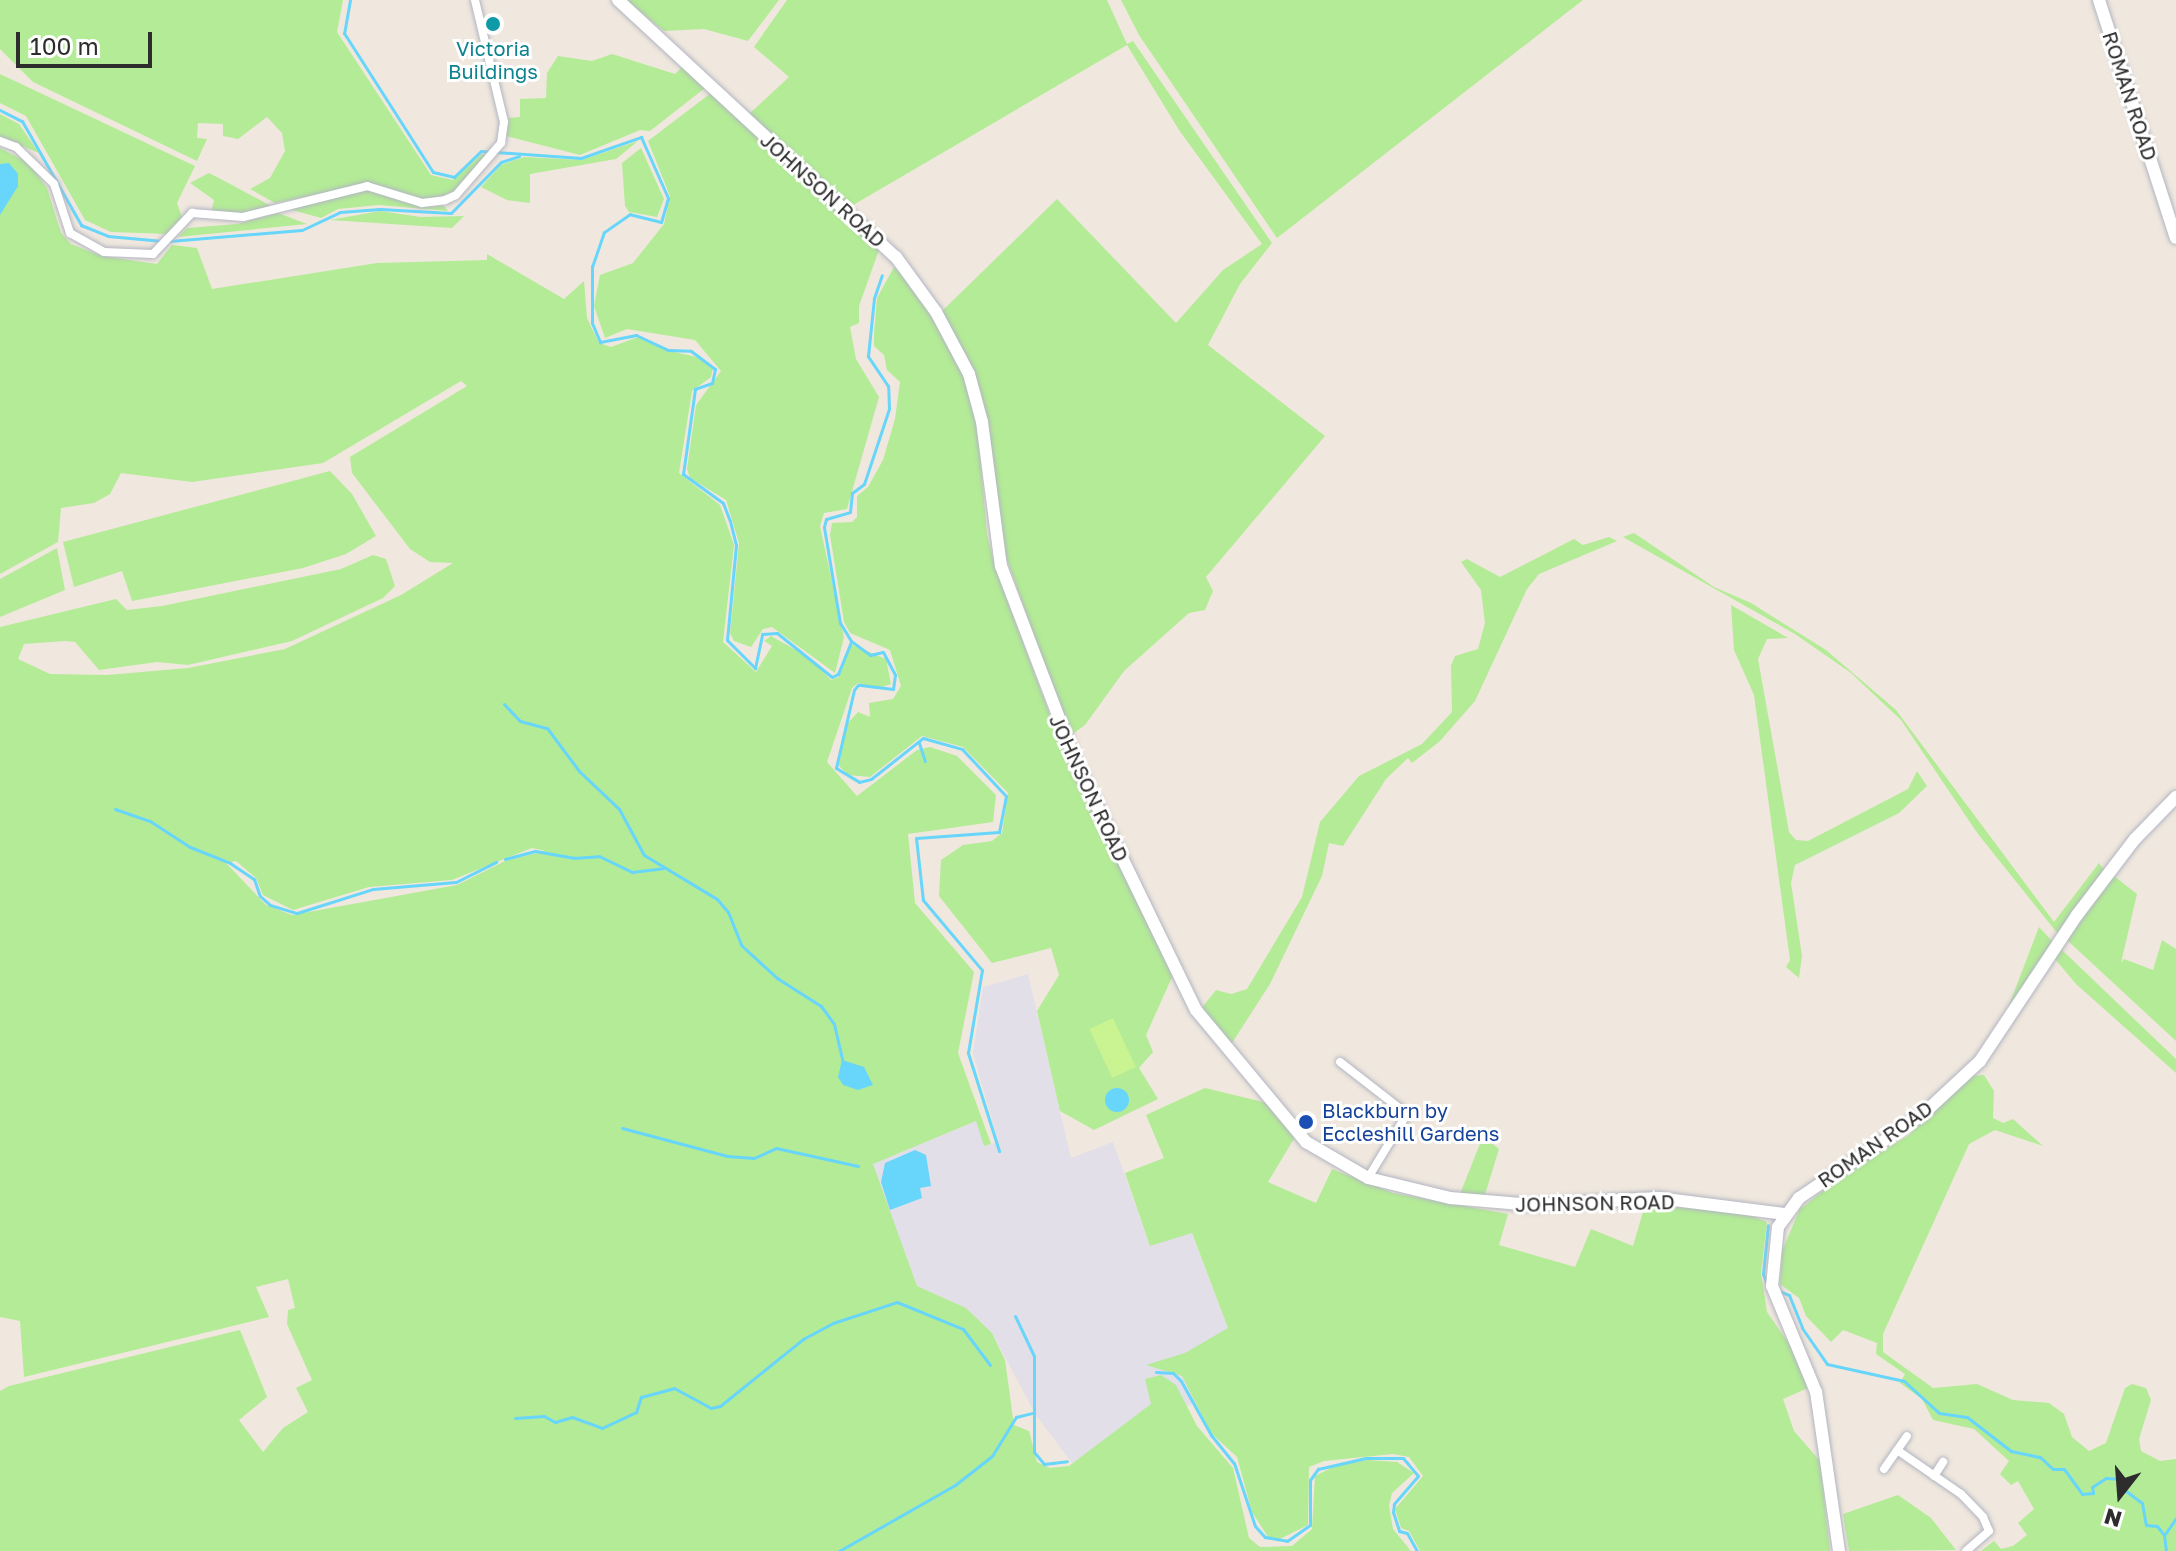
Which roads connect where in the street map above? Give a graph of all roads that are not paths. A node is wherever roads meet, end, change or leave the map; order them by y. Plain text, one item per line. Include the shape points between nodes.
1 (475, 0) edge
2 (618, 0) edge
3 (2099, 0) edge
4 (0, 141) edge
5 (2176, 238) edge
6 (2176, 797) edge
7 (1340, 1062) dead end
8 (1368, 1178) junction
9 (1784, 1214) junction
10 (1907, 1436) dead end
11 (1897, 1450) junction
12 (1943, 1462) dead end
13 (1884, 1469) dead end
14 (1934, 1476) junction
15 (1839, 1551) edge
16 (1966, 1551) edge

1 - 4 street via 504,122 501,143 445,200 422,203 367,186 243,217 192,213 162,248 144,257 84,244 67,228 54,184 16,147
2 - 8 street, JOHNSON ROAD via 896,257 936,312 976,397 1001,566 1052,708 1190,997 1212,1031 1306,1142
3 - 5 street, ROMAN ROAD
6 - 9 street, ROMAN ROAD via 2135,839 2077,915 1980,1061 1922,1115 1833,1173
7 - 8 street via 1407,1114
8 - 9 street, JOHNSON ROAD via 1502,1205 1658,1198
9 - 15 street via 1774,1243 1772,1286 1816,1392
10 - 11 street
11 - 13 street
11 - 14 street
12 - 14 street
14 - 16 street via 1971,1503 1989,1528

